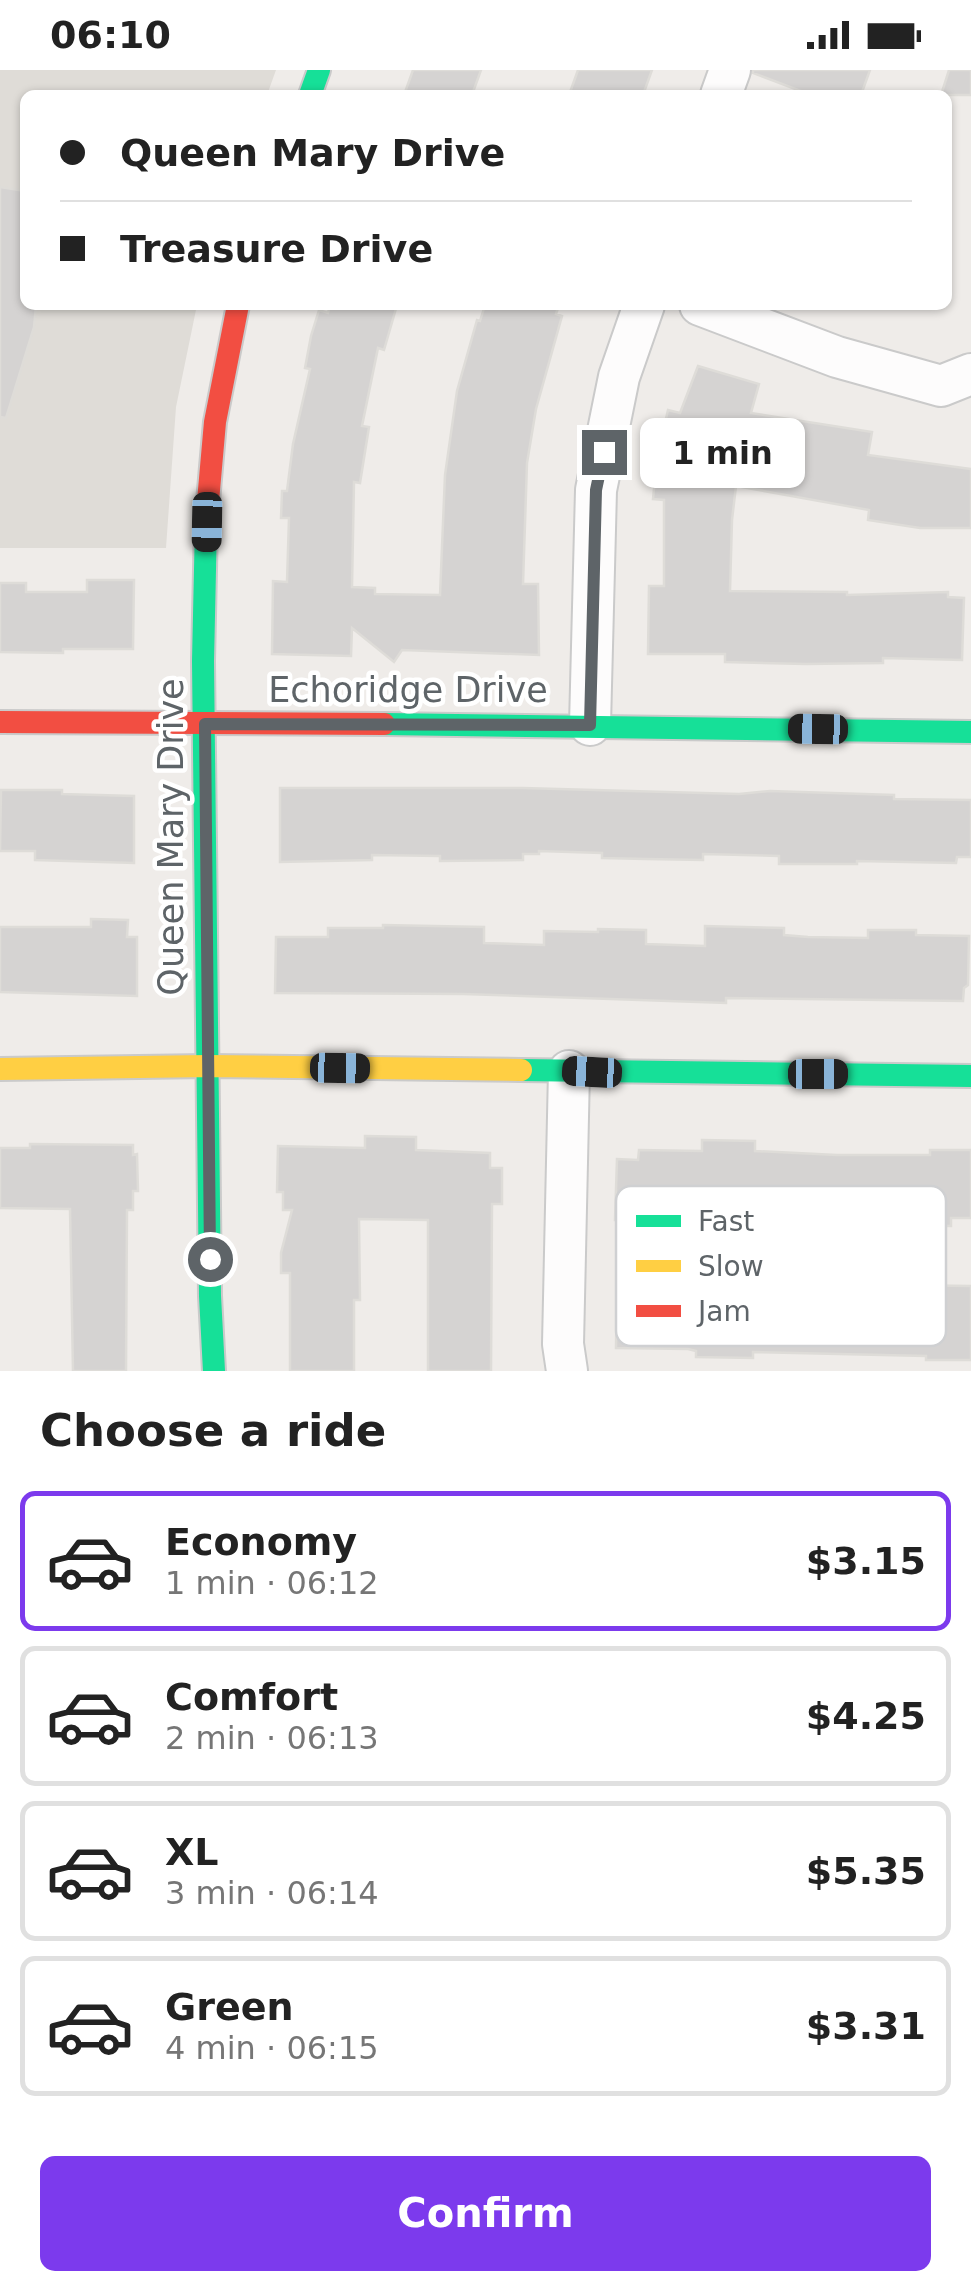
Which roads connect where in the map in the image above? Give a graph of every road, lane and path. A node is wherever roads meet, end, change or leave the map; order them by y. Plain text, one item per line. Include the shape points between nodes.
1 (237, 310) edge
2 (642, 310) edge
3 (713, 310) edge
4 (971, 374) edge
5 (0, 722) edge
6 (205, 724) junction
7 (590, 725) junction
8 (971, 732) edge
9 (208, 1066) junction
10 (0, 1069) edge
11 (569, 1071) junction
12 (971, 1076) edge
13 (214, 1371) edge
14 (567, 1371) edge

1 - 6 street, Queen Mary Drive via 208,497
2 - 7 street via 619,377 596,490
3 - 4 street via 838,357 941,386
5 - 6 street, Echoridge Drive
6 - 7 street, Echoridge Drive
6 - 9 street, Queen Mary Drive
7 - 8 street, Echoridge Drive
9 - 10 street
9 - 11 street
9 - 13 street, Queen Mary Drive
11 - 12 street
11 - 14 street

